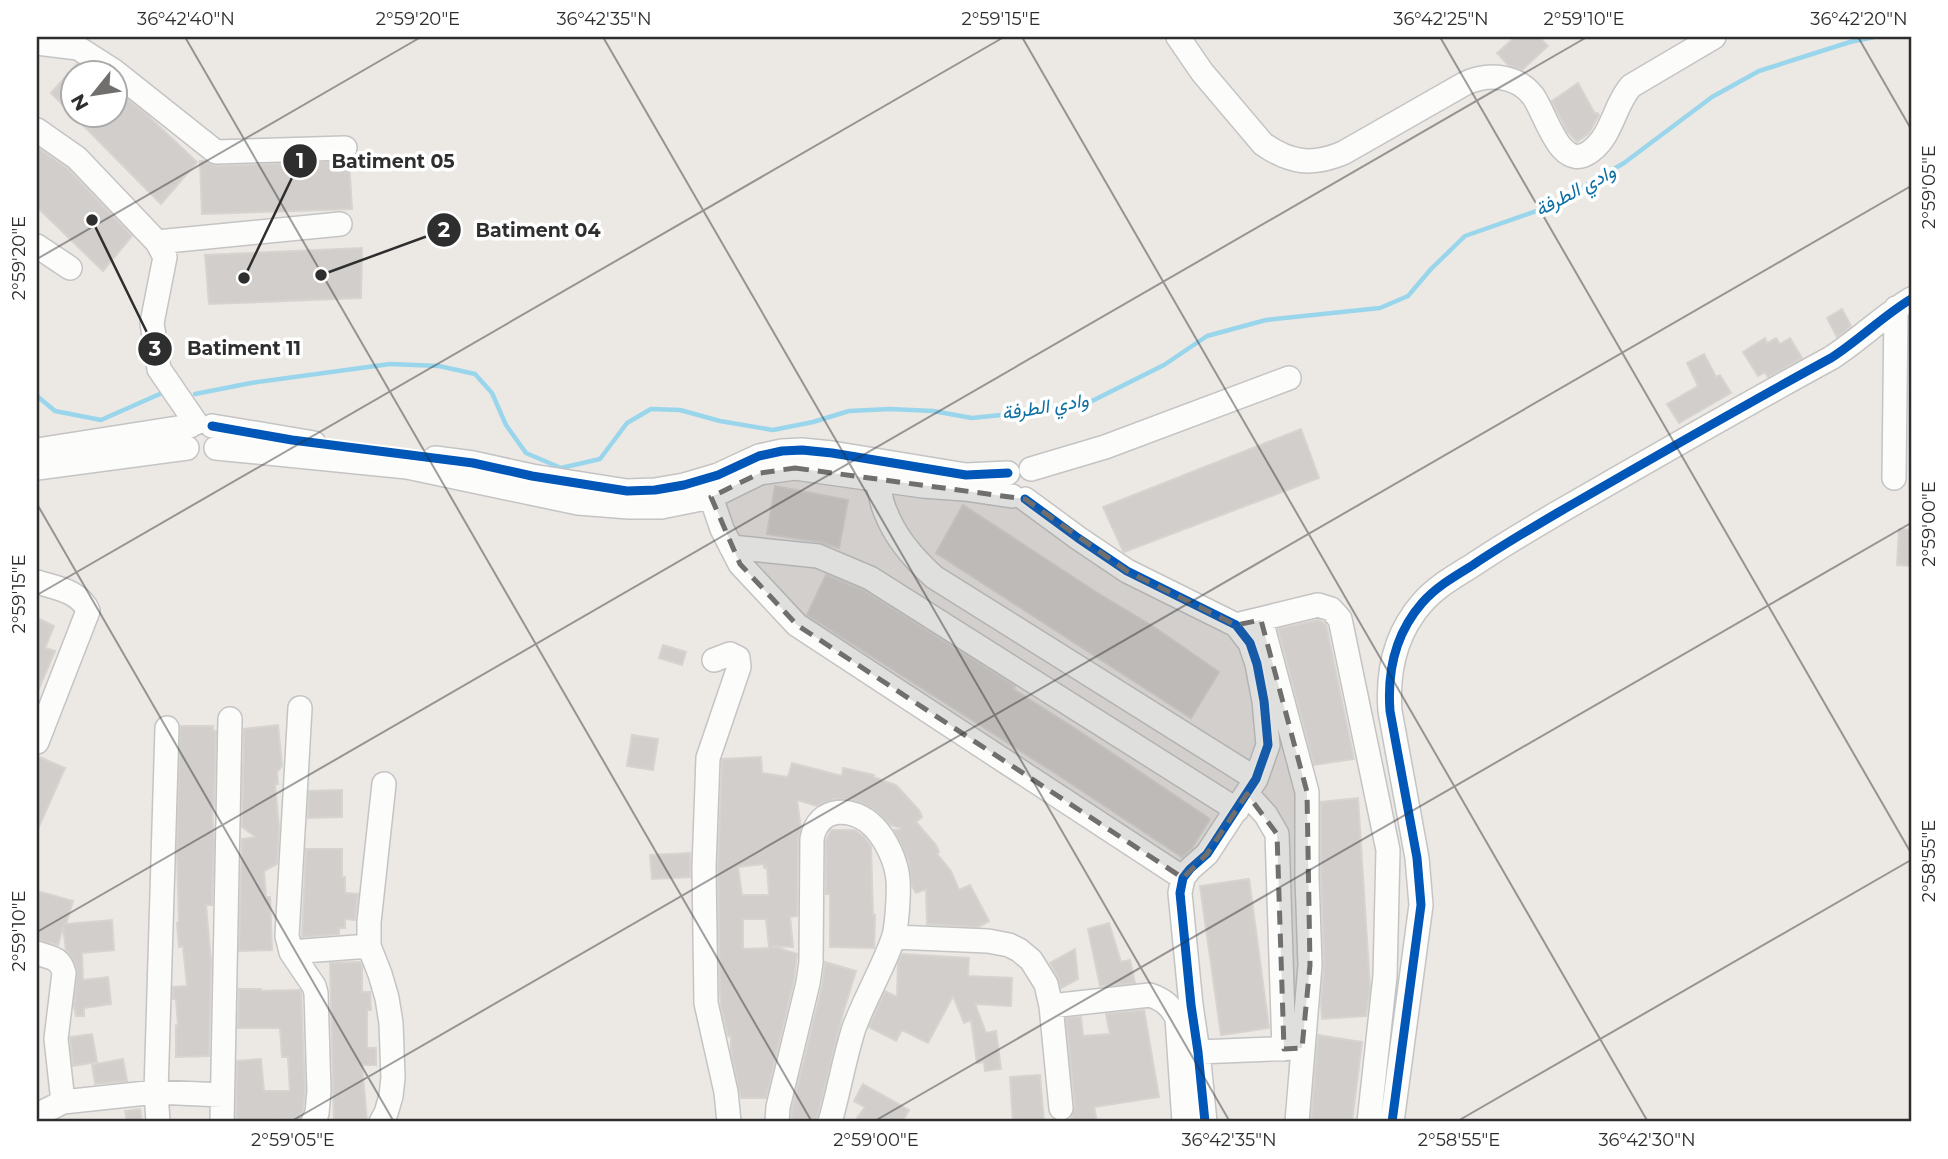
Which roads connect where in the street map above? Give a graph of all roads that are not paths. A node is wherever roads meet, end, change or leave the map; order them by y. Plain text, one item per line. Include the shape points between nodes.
1 (1178, 37) edge
2 (1714, 37) edge
3 (37, 43) edge
4 (37, 130) edge
5 (345, 148) dead end
6 (340, 224) dead end
7 (157, 243) junction
8 (37, 246) edge
9 (70, 268) dead end
10 (1903, 303) edge
11 (1290, 378) dead end
12 (200, 434) junction
13 (37, 450) edge
14 (37, 468) edge
15 (1031, 469) junction
16 (1008, 473) junction
17 (1894, 478) dead end
18 (877, 480) junction
19 (711, 497) junction
20 (1019, 497) junction
21 (731, 547) junction
22 (37, 582) edge
23 (1261, 620) junction
24 (1236, 625) junction
25 (714, 660) dead end
26 (300, 708) dead end
27 (230, 719) dead end
28 (167, 728) dead end
29 (37, 741) edge
30 (384, 784) dead end
31 (1246, 794) junction
32 (1183, 878) junction
33 (894, 937) junction
34 (369, 946) junction
35 (291, 952) junction
36 (37, 953) edge
37 (1051, 1006) junction
38 (46, 1035) edge
39 (1293, 1049) junction
40 (1198, 1052) junction
41 (156, 1092) junction
42 (222, 1095) junction
43 (63, 1102) junction
44 (1061, 1108) dead end
45 (37, 1115) edge
46 (158, 1122) edge
47 (222, 1122) edge
48 (313, 1122) edge
49 (381, 1122) edge
50 (729, 1122) edge
51 (777, 1122) edge
52 (831, 1122) edge
53 (1184, 1122) edge
54 (1205, 1122) edge
55 (1297, 1122) edge
56 (1369, 1122) edge
57 (1392, 1122) edge

1 - 2 street via 1263,144 1287,158 1316,161 1343,153 1464,84 1487,76 1511,80 1532,94 1559,145 1570,155 1583,155 1594,149 1609,128 1631,86
3 - 5 street via 78,48 216,152
4 - 7 street via 76,158
6 - 7 street
7 - 12 street via 165,257 152,323 159,369
8 - 9 street
10 - 17 street
10 - 57 street via 1830,358 1512,539 1437,589 1411,617 1394,653 1389,691 1421,905
11 - 15 street via 1105,447
12 - 13 street
12 - 14 street
12 - 16 street via 292,440 473,463 627,491 684,485 760,456 792,450 967,475
12 - 19 street via 407,467 578,503 661,507
15 - 16 street via 1019,466
15 - 20 street via 1038,486 1035,492
16 - 20 street via 1006,485
18 - 19 street via 783,468 761,473
18 - 20 street
18 - 31 street via 894,531 934,577
19 - 21 street
20 - 24 street via 1127,572
21 - 31 street via 818,556 870,578
21 - 32 street via 740,564 797,625
22 - 29 street via 76,595 88,611
23 - 24 street
23 - 39 street via 1307,792 1310,965
23 - 56 street via 1318,606 1331,608 1340,620 1388,850 1385,976
24 - 31 street via 1250,643 1257,664 1268,746
25 - 50 street via 730,654 738,658 739,667 708,758 704,868 706,1003
26 - 35 street via 287,936
27 - 42 street
28 - 41 street
30 - 34 street
31 - 32 street via 1207,854
31 - 39 street via 1277,834
32 - 40 street via 1180,893
33 - 37 street via 988,941 1019,950 1040,971
33 - 51 street via 898,880 889,850 873,826 848,814 828,814 813,829 811,962
33 - 52 street via 855,1028
34 - 35 street
34 - 49 street via 391,1023 392,1087
35 - 48 street via 316,993 319,1091
36 - 38 street via 57,959 64,973
37 - 44 street
37 - 53 street via 1150,995 1162,999 1177,1018
38 - 43 street
39 - 40 street
39 - 55 street
40 - 54 street
41 - 42 street
41 - 43 street
41 - 46 street
42 - 47 street
43 - 45 street

